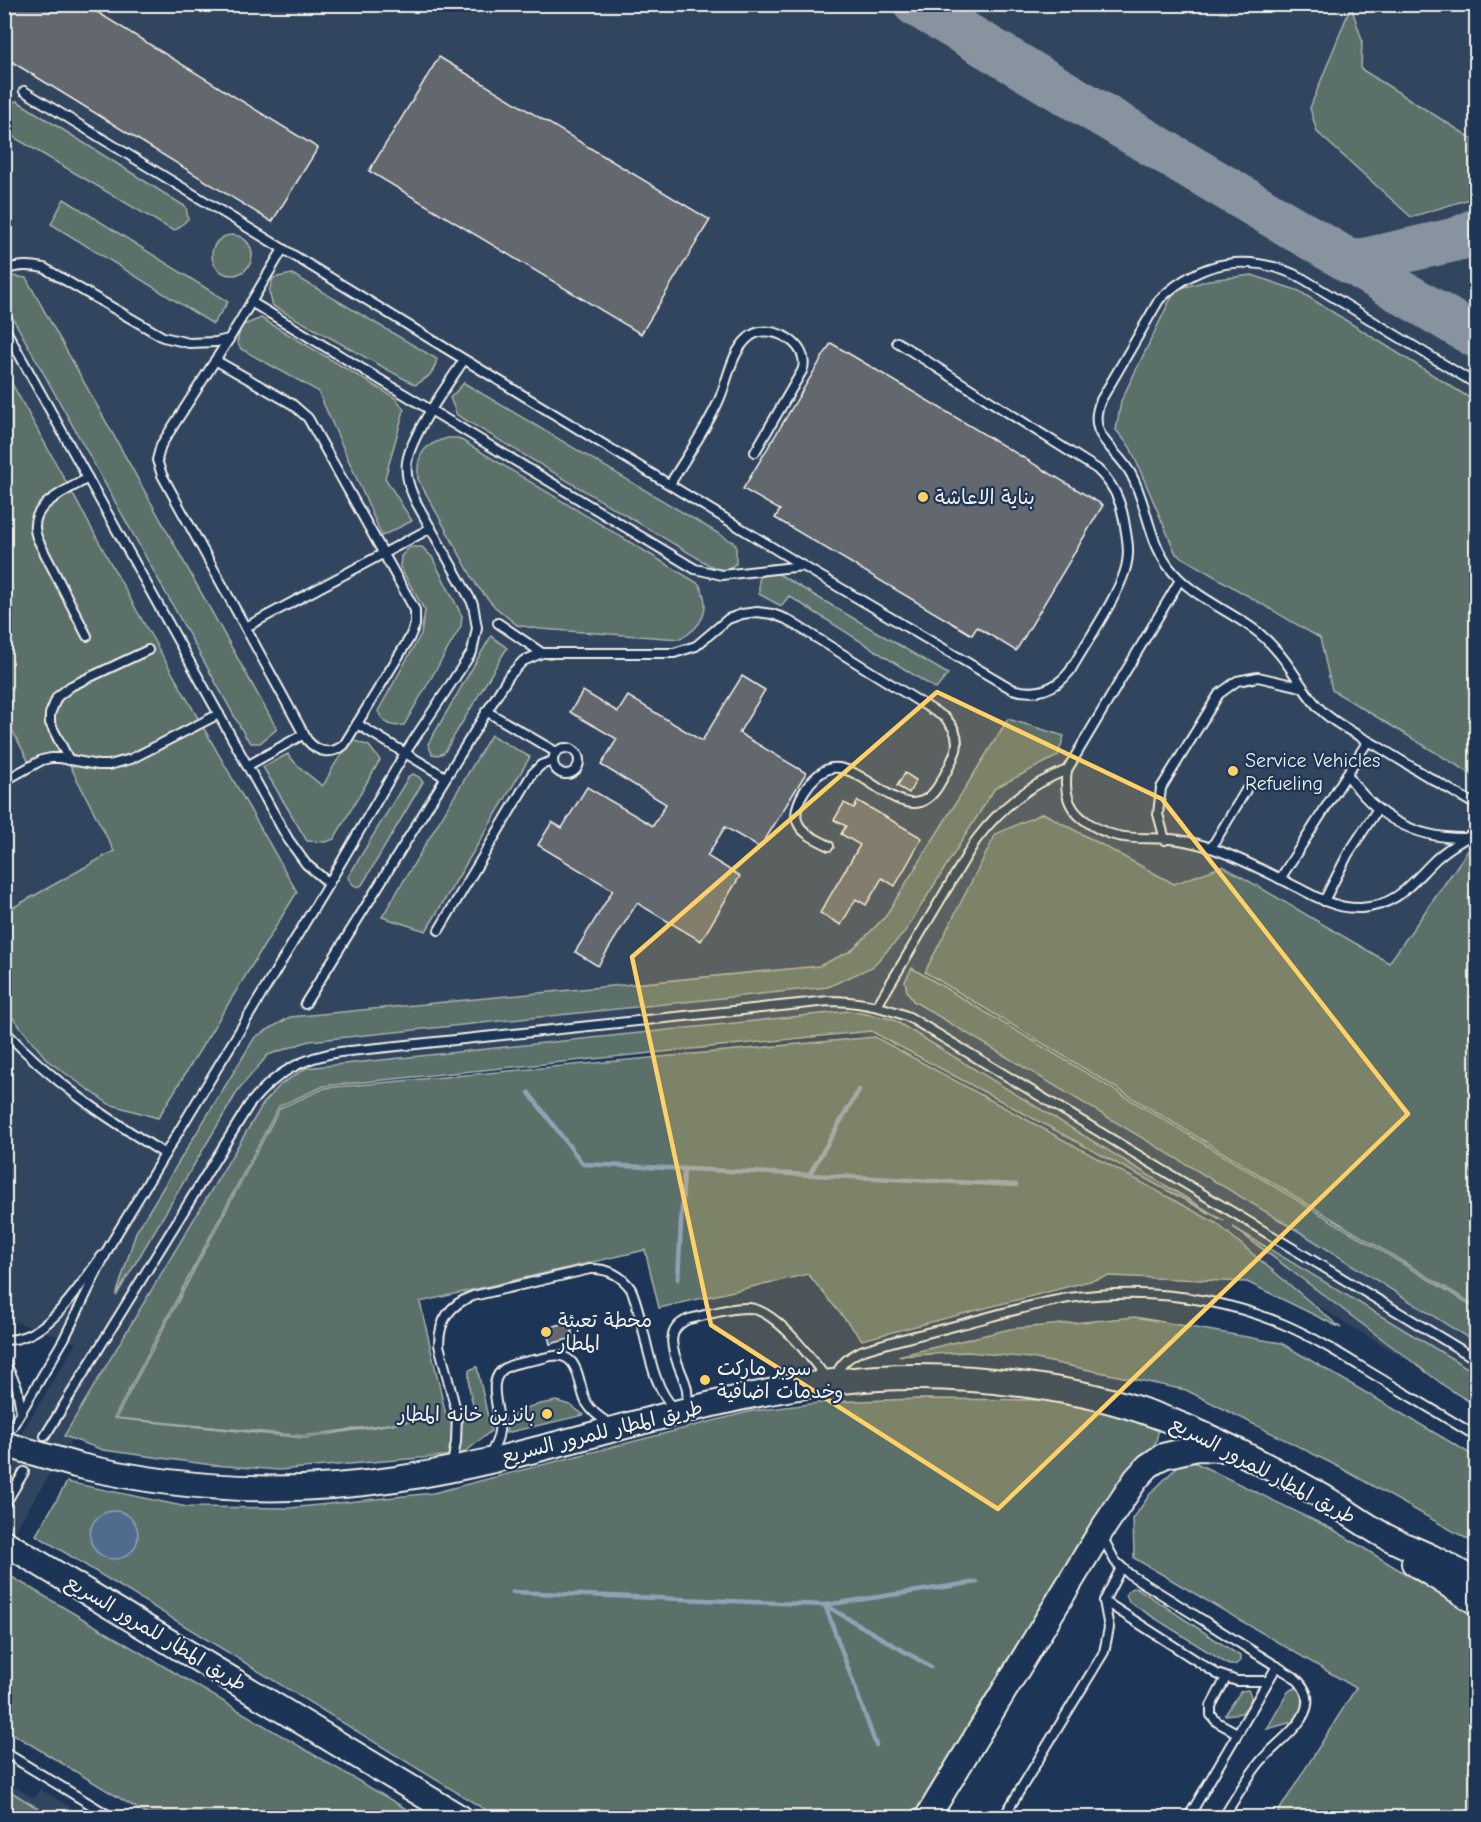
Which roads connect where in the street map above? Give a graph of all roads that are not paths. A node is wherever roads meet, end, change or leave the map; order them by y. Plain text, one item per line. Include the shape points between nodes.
1 (24, 91) dead end
2 (283, 249) junction
3 (4, 270) edge
4 (251, 302) junction
5 (4, 327) edge
6 (229, 339) junction
7 (897, 342) dead end
8 (215, 360) junction
9 (464, 360) junction
10 (1476, 384) edge
11 (432, 410) junction
12 (755, 452) dead end
13 (88, 478) junction
14 (670, 484) junction
15 (431, 528) junction
16 (384, 553) junction
17 (803, 566) junction
18 (1180, 580) junction
19 (498, 623) dead end
20 (246, 627) junction
21 (87, 636) dead end
22 (148, 650) dead end
23 (542, 653) junction
24 (1301, 687) junction
25 (486, 711) junction
26 (219, 714) junction
27 (357, 724) junction
28 (304, 734) junction
29 (1368, 741) junction
30 (405, 753) junction
31 (69, 760) junction
32 (247, 766) junction
33 (1067, 770) junction
34 (1347, 774) junction
35 (445, 777) junction
36 (4, 781) edge
37 (1246, 790) dead end
38 (1476, 805) edge
39 (1377, 810) junction
40 (1476, 832) edge
41 (1465, 838) junction
42 (1166, 840) junction
43 (829, 846) dead end
44 (1211, 848) junction
45 (1280, 879) junction
46 (329, 884) junction
47 (1324, 901) junction
48 (439, 930) dead end
49 (304, 1004) dead end
50 (877, 1006) junction
51 (4, 1030) edge
52 (165, 1154) junction
53 (110, 1245) junction
54 (4, 1340) edge
55 (1476, 1359) edge
56 (4, 1360) edge
57 (832, 1382) junction
58 (21, 1412) junction
59 (682, 1412) junction
60 (619, 1427) junction
61 (8, 1436) edge
62 (45, 1436) dead end
63 (1476, 1436) edge
64 (1245, 1455) junction
65 (482, 1462) junction
66 (451, 1470) junction
67 (24, 1472) dead end
68 (4, 1506) edge
69 (1101, 1531) junction
70 (14, 1548) edge
71 (1121, 1568) junction
72 (1470, 1591) edge
73 (1104, 1601) junction
74 (1277, 1666) junction
75 (1226, 1678) junction
76 (1268, 1681) junction
77 (1237, 1733) junction
78 (4, 1752) edge
79 (113, 1818) edge
80 (461, 1818) edge
81 (927, 1818) edge
82 (1003, 1818) edge
83 (1188, 1818) edge
84 (1223, 1818) edge

1 - 2 lane
2 - 4 lane
2 - 9 lane
3 - 6 lane via 30,265 44,268 151,331 176,341 202,344
4 - 6 lane
4 - 11 lane
5 - 13 lane
6 - 8 lane
7 - 17 lane via 1105,477 1122,507 1128,542 1122,581 1063,680 1033,693 1012,689
8 - 16 lane via 292,404 308,418
8 - 20 lane via 161,445 157,460
9 - 11 lane
9 - 14 lane
10 - 18 lane via 1287,270 1239,262 1208,268 1182,280 1150,313 1101,400 1096,420 1102,438 1129,471 1159,551
11 - 15 lane via 410,449 407,470 410,490
11 - 17 lane via 695,568 722,575
12 - 14 lane via 805,361 795,344 764,330 745,340 729,370 719,402
13 - 21 lane via 40,508 34,523 34,532
13 - 26 lane
14 - 17 lane
15 - 16 lane
15 - 30 lane via 471,598 476,640 466,662
16 - 20 lane
16 - 27 lane via 412,603 415,625
18 - 24 lane via 1267,640 1286,661
18 - 33 lane
19 - 23 lane
20 - 28 lane
22 - 31 lane via 71,686 57,697 50,723
23 - 25 lane via 515,668
23 - 43 lane via 674,653 696,646 728,619 757,612 772,614 945,717 957,744 937,788 926,799 911,803 897,800 840,768 825,770 814,778 797,808 796,819 801,829
24 - 29 lane via 1322,711
24 - 42 lane via 1258,677 1237,681 1219,694 1161,788 1158,814
25 - 35 lane
25 - 48 lane via 554,756 532,774
26 - 31 lane via 131,759 109,765
26 - 32 lane
27 - 28 lane via 344,745 332,752 318,750
27 - 30 lane
28 - 32 lane
29 - 34 lane
29 - 38 lane
30 - 35 lane
30 - 46 lane
31 - 36 lane via 42,760
32 - 46 lane via 296,852
33 - 42 lane via 1066,792 1084,819 1118,837
33 - 50 lane via 1032,787 988,825
34 - 39 lane
34 - 45 lane
35 - 49 lane
37 - 44 lane
39 - 41 lane via 1418,832
39 - 47 lane via 1347,854
40 - 41 lane
41 - 47 lane via 1436,859 1407,890 1385,903 1348,908
42 - 44 lane
44 - 45 lane
45 - 47 lane
46 - 52 lane
50 - 55 lane via 909,1017
50 - 62 lane via 828,1001 340,1052 296,1064 270,1082 249,1105
51 - 52 lane via 66,1089
52 - 53 lane
53 - 54 lane via 45,1326 22,1338
53 - 58 lane via 69,1331
56 - 58 lane via 17,1387
57 - 59 main road, طريق المطار للمرور السريع
57 - 59 lane via 770,1316 750,1308 732,1310 689,1319 675,1330 673,1353 687,1390
57 - 63 lane via 842,1365 861,1351 1030,1306 1104,1294 1178,1296 1215,1302 1285,1325 1319,1341
57 - 64 main road, طريق المطار للمرور السريع via 959,1379 1082,1394 1140,1408
58 - 61 lane
59 - 60 main road, طريق المطار للمرور السريع
59 - 66 lane via 671,1405 660,1388 631,1289 613,1273 590,1269 473,1296 450,1309 439,1335 455,1400 456,1442
60 - 65 main road, طريق المطار للمرور السريع
60 - 65 lane via 590,1408 568,1358 557,1355 512,1366 501,1371 495,1382 500,1430 494,1448
61 - 66 main road, طريق المطار للمرور السريع, bridge via 76,1465 162,1482 255,1488 349,1485
64 - 69 main road via 1232,1449 1197,1448 1163,1456 1136,1479
64 - 72 main road, طريق المطار للمرور السريع via 1386,1537 1431,1557
65 - 66 main road, طريق المطار للمرور السريع
67 - 68 lane
69 - 71 lane
69 - 81 main road
70 - 80 main road, طريق المطار للمرور السريع
71 - 73 lane
71 - 74 lane
73 - 75 lane
73 - 82 lane via 1109,1628 1104,1652
74 - 76 lane
74 - 84 lane via 1305,1688 1306,1710 1291,1733 1254,1770
75 - 76 lane
75 - 77 lane via 1211,1706 1211,1715
76 - 77 lane
77 - 83 lane
78 - 79 lane

